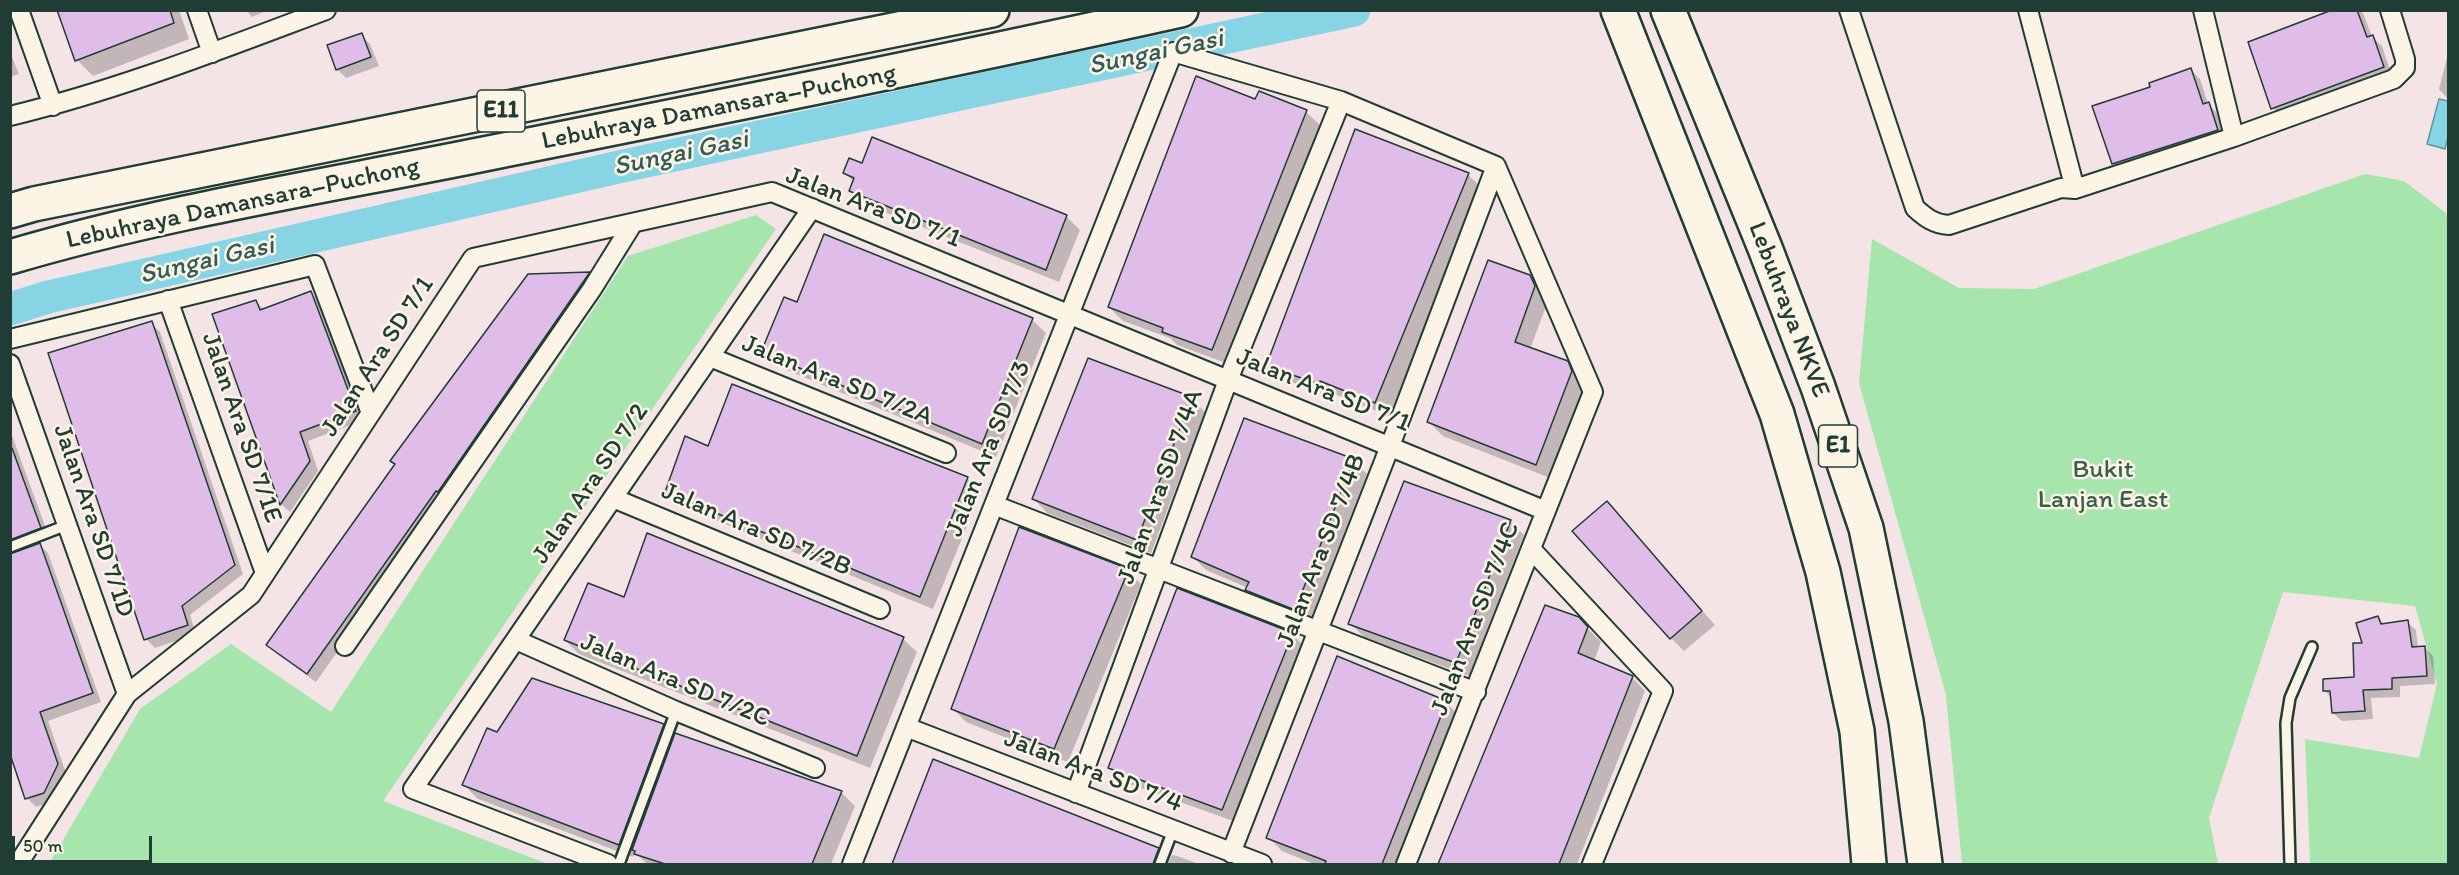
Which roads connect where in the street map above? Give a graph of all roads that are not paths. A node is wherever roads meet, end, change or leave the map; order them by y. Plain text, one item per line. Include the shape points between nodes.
1 (19, 10) edge
2 (197, 10) edge
3 (326, 10) edge
4 (992, 10) edge
5 (1181, 10) edge
6 (1618, 10) edge
7 (1668, 10) edge
8 (1850, 10) edge
9 (2028, 10) edge
10 (2203, 10) edge
11 (2390, 10) edge
12 (212, 53) junction
13 (1341, 101) junction
14 (53, 106) junction
15 (10, 116) edge
16 (2234, 137) junction
17 (1496, 166) junction
18 (2075, 189) junction
19 (812, 208) junction
20 (10, 211) edge
21 (633, 223) junction
22 (10, 257) edge
23 (168, 300) junction
24 (1070, 314) junction
25 (10, 339) edge
26 (710, 357) junction
27 (10, 364) edge
28 (1228, 380) junction
29 (371, 413) junction
30 (1390, 446) junction
31 (945, 453) dead end
32 (613, 498) junction
33 (994, 505) junction
34 (1546, 511) junction
35 (67, 525) junction
36 (10, 548) edge
37 (1531, 549) junction
38 (1158, 569) junction
39 (265, 573) junction
40 (880, 609) dead end
41 (1318, 631) junction
42 (516, 640) junction
43 (345, 646) dead end
44 (2312, 647) dead end
45 (1476, 692) junction
46 (127, 694) junction
47 (676, 711) junction
48 (906, 727) junction
49 (815, 768) dead end
50 (1076, 793) junction
51 (1173, 830) junction
52 (10, 852) edge
53 (1231, 853) junction
54 (17, 864) edge
55 (608, 864) edge
56 (620, 864) edge
57 (852, 864) edge
58 (1160, 864) edge
59 (1262, 864) edge
60 (1406, 864) edge
61 (1592, 864) edge
62 (1869, 864) edge
63 (1925, 864) edge
64 (2290, 864) edge

1 - 14 street
2 - 12 street
3 - 12 street
4 - 20 highway, Lebuhraya Damansara–Puchong / E11
5 - 22 highway, Lebuhraya Damansara–Puchong / E11 via 914,69 190,213 65,240
6 - 62 highway, Lebuhraya NKVE / E1 via 1777,414 1794,470 1823,572 1857,731
7 - 63 highway, Lebuhraya NKVE / E1 via 1765,248 1866,528 1906,721
8 - 18 street via 1915,208 1937,224 1949,225 2061,188
9 - 18 street
10 - 16 street
11 - 16 street via 2403,50 2400,73
12 - 14 street
13 - 17 street
13 - 24 street, Jalan Ara SD 7/3 via 1173,52
13 - 28 street, Jalan Ara SD 7/4A
14 - 15 street
16 - 18 street
17 - 30 street, Jalan Ara SD 7/4B
17 - 34 street, Jalan Ara SD 7/4C via 1593,392
19 - 21 street, Jalan Ara SD 7/1 via 772,192
19 - 24 street, Jalan Ara SD 7/1
19 - 26 street, Jalan Ara SD 7/2
21 - 29 street, Jalan Ara SD 7/1 via 473,258
21 - 43 street
23 - 25 street
23 - 29 street via 315,265
23 - 39 street, Jalan Ara SD 7/1E
24 - 28 street, Jalan Ara SD 7/1
24 - 33 street, Jalan Ara SD 7/3
26 - 31 street, Jalan Ara SD 7/2A
26 - 32 street, Jalan Ara SD 7/2
27 - 35 street, Jalan Ara SD 7/1D
28 - 30 street, Jalan Ara SD 7/1
28 - 38 street, Jalan Ara SD 7/4A
29 - 39 street, Jalan Ara SD 7/1
30 - 34 street, Jalan Ara SD 7/1
30 - 41 street, Jalan Ara SD 7/4B
32 - 40 street, Jalan Ara SD 7/2B
32 - 42 street, Jalan Ara SD 7/2
33 - 38 street
33 - 48 street, Jalan Ara SD 7/3
34 - 37 street, Jalan Ara SD 7/4C
35 - 36 lane
35 - 46 street, Jalan Ara SD 7/1D
37 - 45 street, Jalan Ara SD 7/4C
37 - 61 street via 1663,691
38 - 41 street
38 - 50 street, Jalan Ara SD 7/4A
39 - 46 street, Jalan Ara SD 7/1 via 250,596
41 - 45 street
41 - 53 street, Jalan Ara SD 7/4B
42 - 47 street, Jalan Ara SD 7/2C
42 - 55 street, Jalan Ara SD 7/2 via 413,789
44 - 64 lane via 2290,699 2286,723
45 - 60 street, Jalan Ara SD 7/4C
46 - 54 street, Jalan Ara SD 7/1
47 - 49 street, Jalan Ara SD 7/2C
47 - 56 lane
48 - 50 street, Jalan Ara SD 7/4
48 - 57 street, Jalan Ara SD 7/3
50 - 51 street, Jalan Ara SD 7/4
51 - 53 street, Jalan Ara SD 7/4
51 - 58 lane
52 - 54 street
53 - 59 street, Jalan Ara SD 7/4

